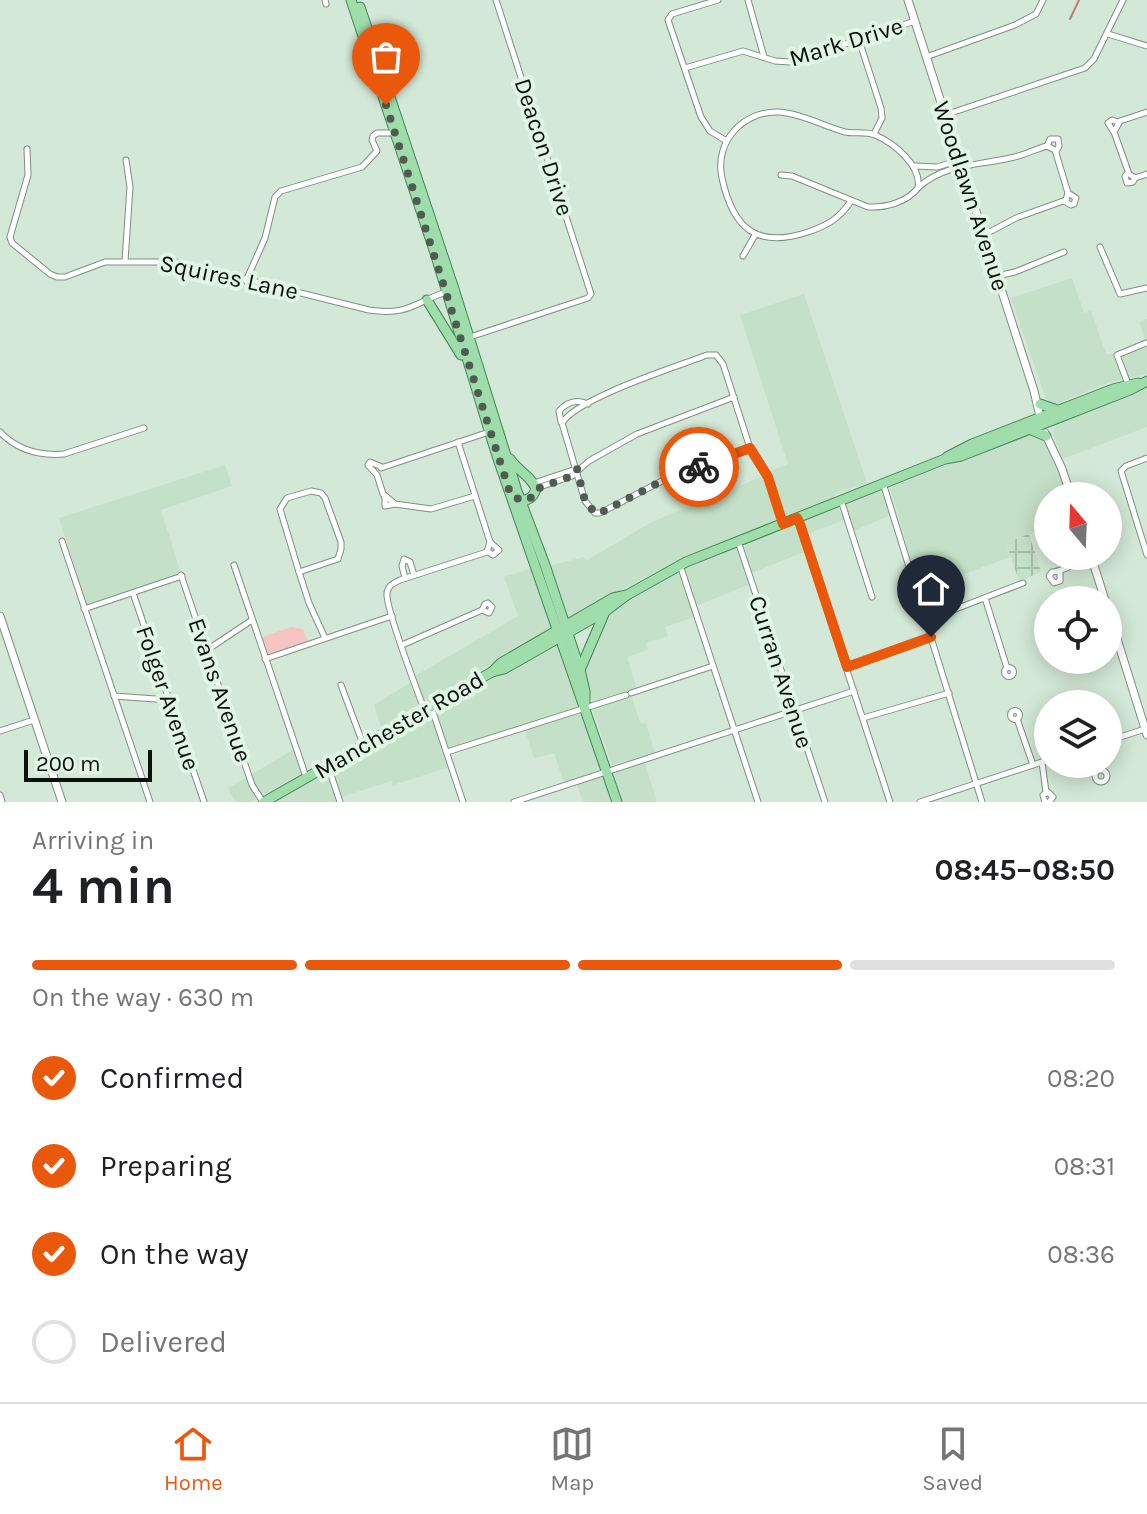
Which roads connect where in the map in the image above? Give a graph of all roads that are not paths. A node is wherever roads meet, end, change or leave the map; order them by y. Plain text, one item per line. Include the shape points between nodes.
1 (351, 0) edge
2 (357, 0) edge
3 (496, 0) edge
4 (718, 0) edge
5 (748, 0) edge
6 (908, 0) edge
7 (1043, 0) edge
8 (1123, 0) edge
9 (915, 21) junction
10 (1108, 34) junction
11 (859, 40) junction
12 (1147, 46) edge
13 (764, 57) junction
14 (926, 57) junction
15 (685, 68) junction
16 (1147, 112) edge
17 (945, 115) junction
18 (395, 133) junction
19 (874, 134) junction
20 (725, 140) junction
21 (1047, 146) junction
22 (27, 149) dead end
23 (1056, 152) junction
24 (126, 160) dead end
25 (961, 163) junction
26 (916, 169) junction
27 (1147, 174) edge
28 (781, 175) dead end
29 (933, 177) junction
30 (918, 188) junction
31 (851, 201) junction
32 (755, 235) junction
33 (984, 235) junction
34 (1100, 247) dead end
35 (1064, 252) dead end
36 (743, 256) dead end
37 (125, 261) junction
38 (997, 276) junction
39 (246, 281) junction
40 (1147, 288) edge
41 (450, 291) junction
42 (427, 300) junction
43 (469, 337) junction
44 (1146, 343) edge
45 (472, 376) junction
46 (1146, 381) edge
47 (1128, 384) junction
48 (734, 397) junction
49 (484, 400) junction
50 (588, 404) junction
51 (1038, 405) junction
52 (1059, 414) junction
53 (1043, 420) junction
54 (562, 423) junction
55 (1028, 426) junction
56 (144, 428) dead end
57 (0, 432) edge
58 (490, 432) junction
59 (1048, 435) junction
60 (458, 442) junction
61 (750, 448) junction
62 (504, 451) junction
63 (1147, 458) edge
64 (382, 467) junction
65 (577, 469) junction
66 (377, 474) junction
67 (1066, 482) edge
68 (883, 483) junction
69 (535, 486) junction
70 (475, 496) junction
71 (516, 496) junction
72 (841, 500) junction
73 (797, 518) junction
74 (783, 524) junction
75 (62, 541) dead end
76 (738, 541) junction
77 (490, 542) junction
78 (487, 551) junction
79 (1147, 555) edge
80 (234, 565) dead end
81 (680, 565) junction
82 (1063, 570) edge
83 (299, 572) junction
84 (1060, 572) dead end
85 (414, 575) junction
86 (405, 578) junction
87 (1023, 583) dead end
88 (133, 593) junction
89 (627, 595) junction
90 (872, 597) dead end
91 (985, 598) junction
92 (84, 609) junction
93 (482, 610) dead end
94 (606, 611) junction
95 (0, 616) edge
96 (392, 616) junction
97 (252, 620) junction
98 (927, 620) junction
99 (562, 632) junction
100 (931, 637) junction
101 (325, 638) junction
102 (402, 645) junction
103 (207, 650) junction
104 (265, 659) junction
105 (1122, 660) edge
106 (713, 666) junction
107 (847, 667) junction
108 (1007, 668) dead end
109 (580, 670) junction
110 (341, 685) dead end
111 (854, 691) junction
112 (949, 693) junction
113 (114, 696) junction
114 (169, 700) junction
115 (585, 705) junction
116 (428, 708) junction
117 (794, 711) junction
118 (863, 718) junction
119 (1017, 719) dead end
120 (35, 720) junction
121 (734, 730) junction
122 (0, 731) edge
123 (1146, 732) edge
124 (1122, 738) edge
125 (364, 745) junction
126 (447, 752) junction
127 (1033, 765) joint
128 (328, 766) junction
129 (607, 771) junction
130 (306, 778) junction
131 (1046, 778) edge
132 (976, 783) junction
133 (0, 795) edge
134 (2, 802) edge
135 (62, 802) edge
136 (150, 802) edge
137 (204, 802) edge
138 (263, 802) edge
139 (340, 802) edge
140 (463, 802) edge
141 (514, 802) edge
142 (617, 802) edge
143 (758, 802) edge
144 (825, 802) edge
145 (890, 802) edge
146 (920, 802) edge
147 (982, 802) edge
148 (1047, 802) edge

1 - 18 main road
2 - 41 main road
3 - 43 street, Deacon Drive via 591,294
4 - 15 street via 669,16
5 - 13 street
6 - 9 street, Woodlawn Avenue
7 - 14 street via 1036,14 1015,25
8 - 10 street
9 - 11 street, Mark Drive
9 - 14 street, Woodlawn Avenue
10 - 12 street
10 - 17 street via 1085,68
11 - 13 street, Mark Drive via 790,62
11 - 19 street via 881,108
13 - 15 street, Mark Drive via 743,51
14 - 17 street, Woodlawn Avenue
15 - 20 street via 701,117
16 - 27 street via 1118,122 1114,132 1131,176
17 - 25 street, Woodlawn Avenue
18 - 39 street via 373,136 377,149 365,166 289,187 275,197
18 - 41 main road
19 - 20 street via 847,132 779,112 757,116
19 - 26 street
20 - 32 street via 719,160 723,185 738,220
21 - 23 street
21 - 23 street via 1050,139 1058,139
21 - 25 street via 1012,158
22 - 37 street, Squires Lane via 28,175 12,243 57,277
23 - 33 street via 1068,193 1064,201
24 - 37 street via 130,187
25 - 26 street
25 - 29 street
25 - 33 street, Woodlawn Avenue
26 - 29 street
26 - 30 street
28 - 31 street
29 - 30 street
30 - 31 street via 884,206
31 - 32 street via 833,223 779,240
32 - 36 street
33 - 38 street, Woodlawn Avenue
34 - 40 street via 1120,294
35 - 38 street
37 - 39 street, Squires Lane via 176,262
38 - 51 street, Woodlawn Avenue
39 - 42 street, Squires Lane via 381,312 411,309
41 - 42 street, Squires Lane
41 - 43 main road
41 - 45 main road
42 - 45 main road
43 - 49 main road
44 - 47 street via 1117,355
45 - 49 main road
46 - 47 main road, Manchester Road
46 - 52 main road, Manchester Road
47 - 52 main road, Manchester Road
48 - 50 street via 723,364 716,355 707,355
48 - 61 street
48 - 65 street via 637,434
49 - 58 main road
49 - 62 main road
50 - 54 street
50 - 54 street via 573,401 563,407
51 - 52 main road
51 - 53 street, Woodlawn Avenue
51 - 55 main road
52 - 53 main road, Manchester Road
52 - 59 main road
53 - 55 main road, Manchester Road
53 - 59 street, Woodlawn Avenue
54 - 65 street
55 - 59 main road
55 - 68 main road, Manchester Road
56 - 57 street via 51,455 20,448
58 - 60 street
58 - 71 main road
59 - 67 street, Woodlawn Avenue
60 - 64 street
60 - 70 street
61 - 65 street via 662,481 600,513 585,501
61 - 74 street via 768,477
62 - 69 main road
62 - 71 main road
63 - 79 street via 1122,469
64 - 66 street
64 - 66 street via 368,465
65 - 69 street via 572,476
66 - 70 street via 385,496 395,504 431,509
68 - 72 main road, Manchester Road
68 - 98 street
69 - 71 main road
70 - 77 street
71 - 99 main road
72 - 73 main road, Manchester Road
72 - 90 street
73 - 74 main road, Manchester Road
73 - 107 street
74 - 76 main road, Manchester Road
75 - 92 street
76 - 81 main road, Manchester Road
76 - 117 street, Curran Avenue
77 - 78 street
77 - 78 street via 499,550 493,555
78 - 85 street
80 - 97 street
81 - 89 main road, Manchester Road
81 - 106 street
82 - 84 street
83 - 83 street via 280,509 287,498 316,491 325,498 341,549 338,559
83 - 101 street
85 - 86 street
85 - 86 street via 404,559
86 - 96 street via 389,587
87 - 91 street
88 - 92 street
88 - 103 street, Evans Avenue via 182,576
88 - 114 street, Folger Avenue
89 - 94 main road, Manchester Road
89 - 99 main road, Manchester Road via 613,598
91 - 98 street
91 - 108 street
92 - 113 street
93 - 102 street
94 - 99 main road, Manchester Road
94 - 109 main road
95 - 120 street
96 - 101 street
96 - 102 street
97 - 103 street
97 - 104 street
98 - 100 street
99 - 109 main road
99 - 115 main road
99 - 116 main road, Manchester Road
100 - 107 street
100 - 112 street
101 - 104 street
102 - 116 street
103 - 138 street, Evans Avenue via 252,785
104 - 130 street
105 - 123 street
106 - 115 street
106 - 121 street
107 - 111 street
109 - 115 main road
110 - 125 street
111 - 117 street
111 - 118 street
112 - 118 street
112 - 132 street
113 - 114 street
113 - 136 street
114 - 137 street, Folger Avenue
115 - 126 street
115 - 129 main road
116 - 125 main road, Manchester Road
116 - 126 street
117 - 121 street
117 - 144 street, Curran Avenue
118 - 145 street
119 - 127 street
120 - 122 street
120 - 135 street
121 - 129 street
121 - 143 street
123 - 124 street
125 - 128 main road, Manchester Road
126 - 140 street
127 - 132 street
128 - 130 main road, Manchester Road
128 - 139 street
129 - 141 street
129 - 142 main road
130 - 138 main road, Manchester Road
131 - 148 street via 1046,792 1053,797
132 - 146 street
132 - 147 street
133 - 134 street

